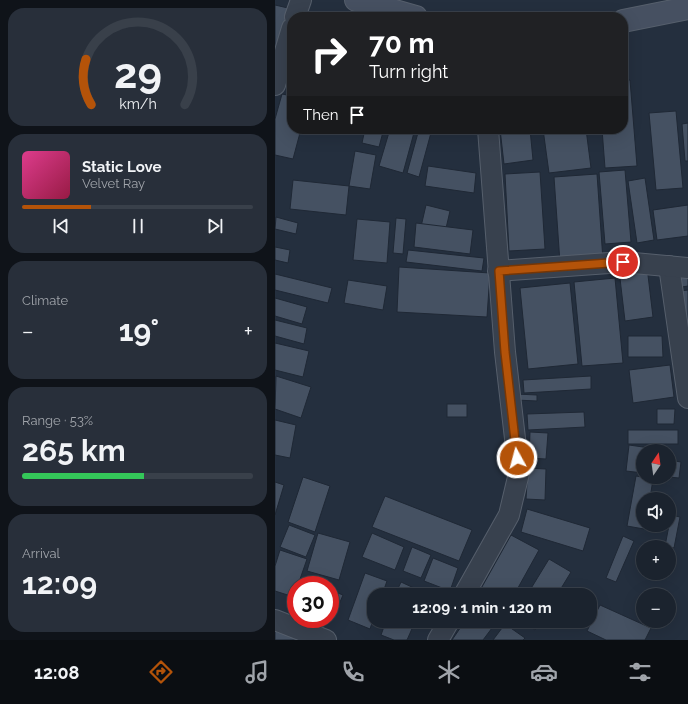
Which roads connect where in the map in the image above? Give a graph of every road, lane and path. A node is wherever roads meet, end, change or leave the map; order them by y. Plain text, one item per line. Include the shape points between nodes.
1 (301, 0) edge
2 (356, 0) edge
3 (688, 8) edge
4 (297, 12) edge
5 (398, 12) edge
6 (628, 20) edge
7 (287, 45) edge
8 (275, 85) edge
9 (488, 134) edge
10 (678, 267) edge
11 (499, 271) junction
12 (688, 398) edge
13 (468, 588) edge
14 (275, 620) edge
15 (445, 628) edge
16 (326, 640) edge
17 (438, 640) edge

1 - 4 street
2 - 5 main road
3 - 6 main road
7 - 8 street
9 - 11 street
10 - 11 street via 623,262
10 - 12 street
11 - 13 street via 505,352 519,473 509,515
14 - 16 street
15 - 17 street

